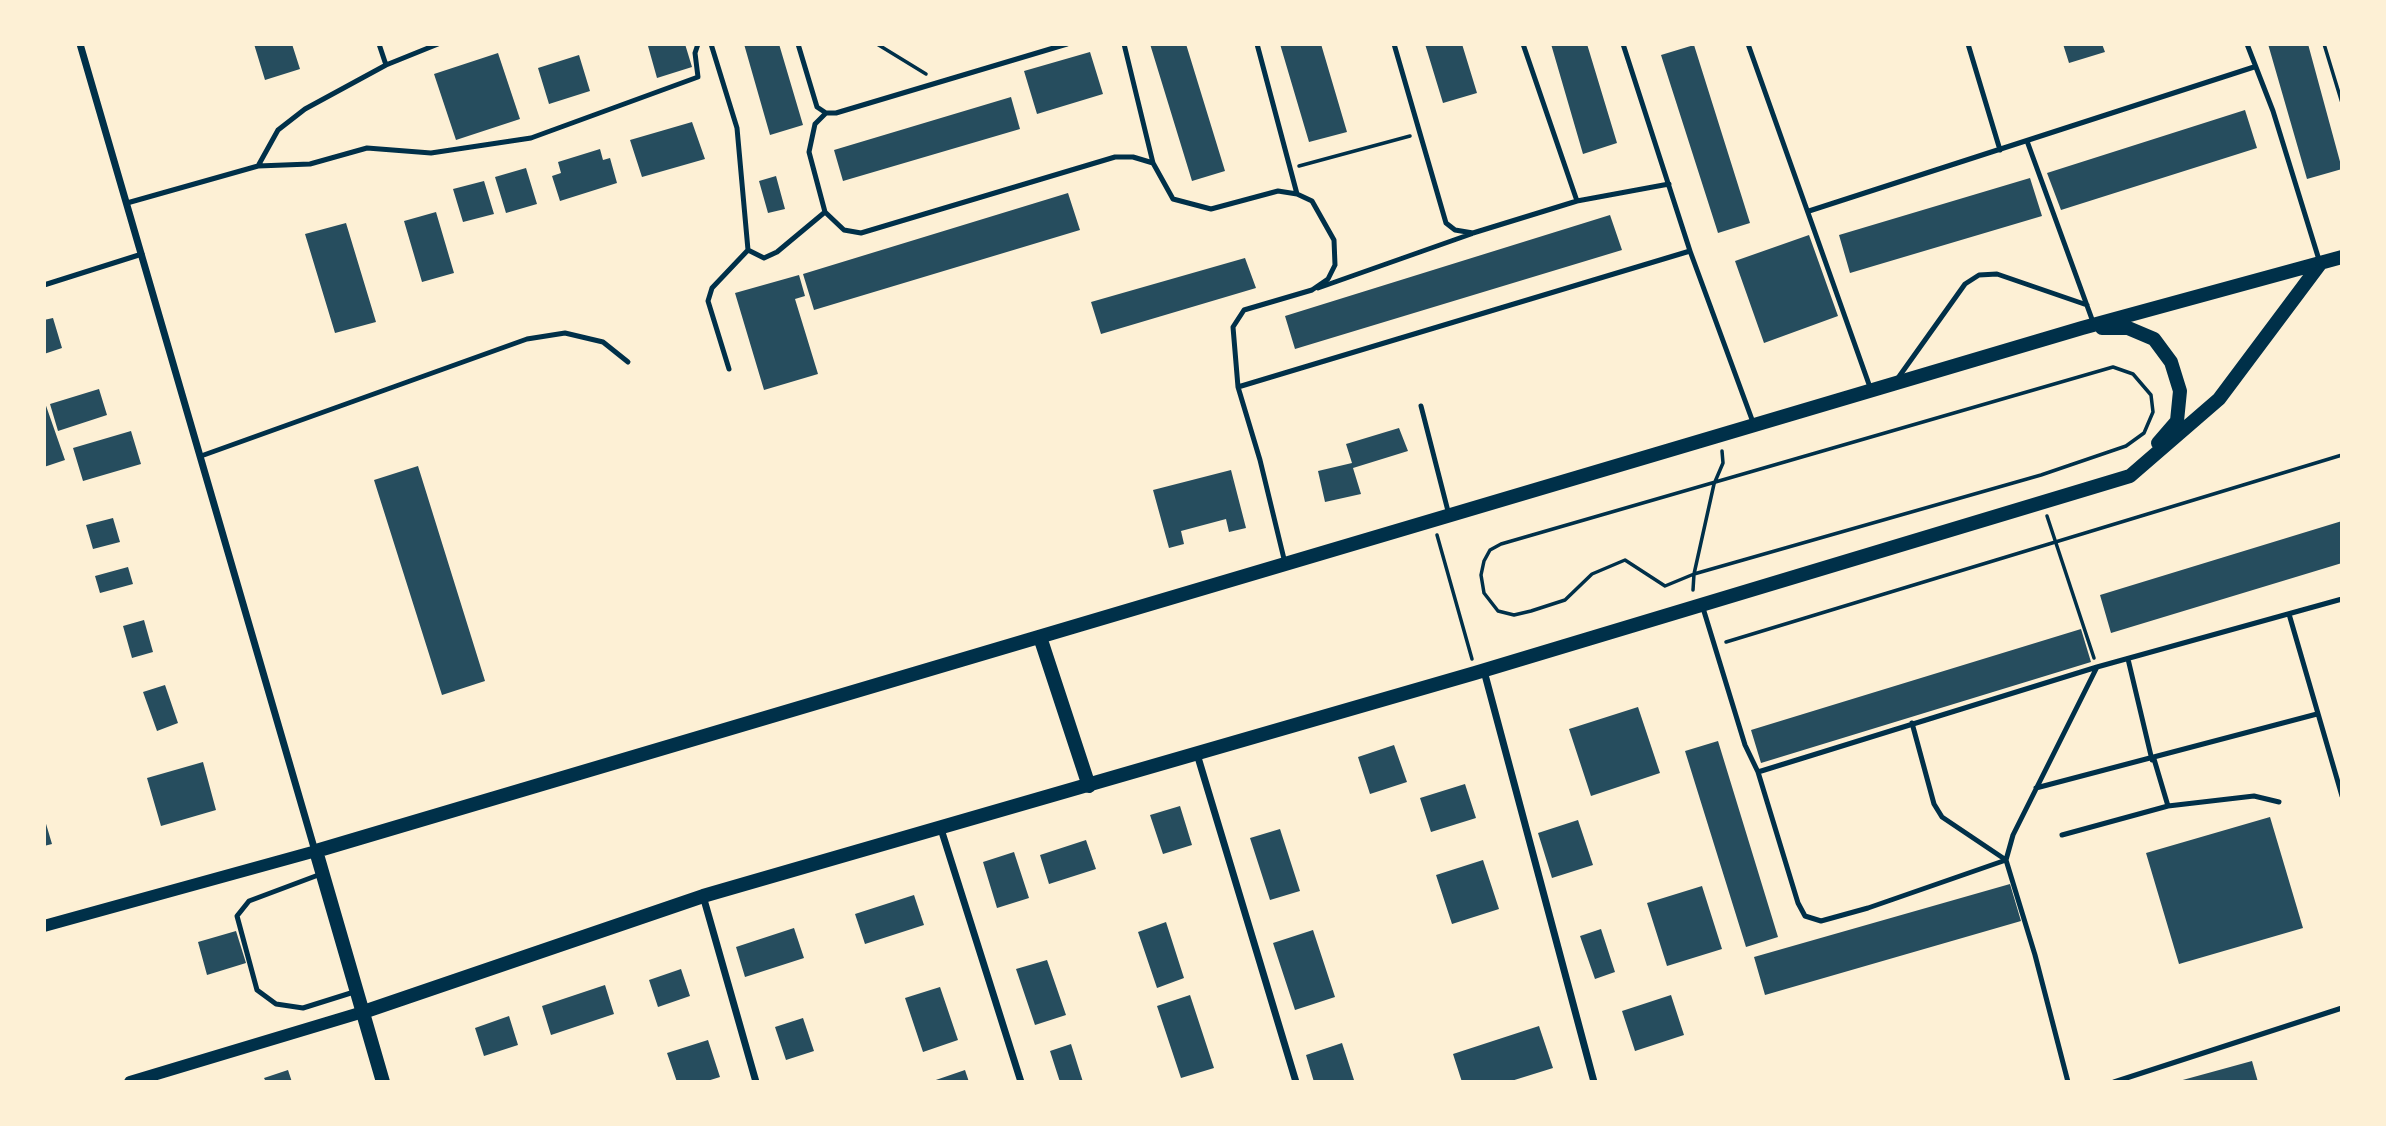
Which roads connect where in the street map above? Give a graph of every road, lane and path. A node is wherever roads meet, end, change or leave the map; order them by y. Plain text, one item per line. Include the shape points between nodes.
1 (80, 44) edge
2 (379, 44) edge
3 (438, 44) edge
4 (698, 44) edge
5 (711, 44) edge
6 (798, 44) edge
7 (877, 44) edge
8 (1067, 44) edge
9 (1124, 44) edge
10 (1257, 44) edge
11 (1394, 44) edge
12 (1523, 44) edge
13 (1623, 44) edge
14 (1751, 44) edge
15 (1968, 44) edge
16 (2247, 44) edge
17 (2324, 44) edge
18 (386, 65) junction
19 (2254, 67) junction
20 (940, 82) junction
21 (2342, 103) edge
22 (826, 113) junction
23 (1420, 133) junction
24 (2027, 141) junction
25 (2000, 149) junction
26 (1153, 163) junction
27 (258, 166) junction
28 (1291, 168) junction
29 (1669, 184) junction
30 (1297, 194) junction
31 (1577, 201) junction
32 (127, 203) junction
33 (1809, 211) junction
34 (825, 212) junction
35 (1473, 233) junction
36 (748, 250) junction
37 (1690, 251) junction
38 (142, 254) junction
39 (2342, 257) edge
40 (2320, 264) junction
41 (44, 285) edge
42 (1312, 290) junction
43 (2087, 305) junction
44 (2088, 326) junction
45 (628, 362) dead end
46 (729, 369) dead end
47 (1894, 384) junction
48 (1238, 387) junction
49 (1871, 390) junction
50 (1421, 406) dead end
51 (1754, 425) junction
52 (1720, 435) junction
53 (2342, 455) edge
54 (201, 456) junction
55 (2130, 476) junction
56 (1714, 484) junction
57 (2043, 502) junction
58 (1448, 515) junction
59 (1433, 519) junction
60 (2055, 543) junction
61 (1285, 563) junction
62 (1694, 574) junction
63 (2342, 599) edge
64 (1697, 606) junction
65 (2288, 614) junction
66 (1040, 636) junction
67 (1714, 646) junction
68 (2128, 659) junction
69 (2097, 667) junction
70 (1479, 671) junction
71 (2318, 714) junction
72 (1912, 723) junction
73 (1198, 754) junction
74 (2153, 760) junction
75 (1758, 772) junction
76 (1089, 786) junction
77 (2036, 788) junction
78 (2342, 796) edge
79 (2279, 802) dead end
80 (2168, 806) junction
81 (941, 829) junction
82 (2063, 835) dead end
83 (316, 851) junction
84 (2006, 860) junction
85 (321, 874) junction
86 (703, 896) junction
87 (44, 926) edge
88 (356, 991) junction
89 (2342, 1009) edge
90 (363, 1012) junction
91 (136, 1081) edge
92 (383, 1082) edge
93 (756, 1082) edge
94 (1021, 1082) edge
95 (1296, 1082) edge
96 (1594, 1082) edge
97 (2068, 1082) edge
98 (2114, 1082) edge

1 - 32 street
2 - 18 lane
3 - 18 lane
4 - 27 lane via 698,77 531,138 431,153 367,148 310,164
5 - 36 lane via 737,128
6 - 22 lane via 817,107
7 - 20 path
8 - 20 lane
9 - 26 lane
10 - 28 lane
11 - 23 lane
12 - 31 lane
13 - 29 lane
14 - 33 lane
15 - 25 lane
16 - 19 lane
17 - 21 path
18 - 27 lane via 305,108 278,131
19 - 24 lane
19 - 40 lane via 2273,111
20 - 22 lane
22 - 34 lane via 815,124 809,152
23 - 28 path
23 - 35 lane via 1446,223 1462,233
24 - 25 lane
24 - 43 lane
25 - 33 lane
26 - 30 lane via 1173,199 1193,206 1224,207 1278,191
26 - 34 lane via 1115,157 861,233 844,230
27 - 32 lane
28 - 30 lane
29 - 31 lane
29 - 37 lane
30 - 42 lane via 1312,201 1334,240 1335,265 1328,278
31 - 35 lane
32 - 38 street
33 - 49 lane
34 - 36 lane via 777,252 764,258
35 - 42 lane
36 - 46 lane via 712,288 708,301
37 - 48 lane
37 - 51 lane
38 - 41 lane
38 - 54 street
39 - 40 main road
40 - 44 main road
40 - 55 main road via 2220,399
42 - 48 lane via 1244,310 1233,327
43 - 44 lane
43 - 47 lane via 1997,274 1979,275 1965,284
44 - 47 main road
44 - 55 main road via 2128,328 2154,339 2171,362 2180,391 2177,421
45 - 54 lane via 603,342 565,332 527,340
47 - 49 main road
48 - 61 lane
49 - 51 main road
50 - 58 lane
51 - 52 main road
52 - 56 path via 1723,463
52 - 58 main road
53 - 60 path
54 - 83 street
55 - 57 main road
56 - 62 path
56 - 62 path via 1501,544 1490,550 1481,575 1484,593 1498,611 1514,615 1566,600 1592,574 1625,560 1665,586
56 - 62 path via 2113,368 2133,374 2151,395 2153,412 2144,433 2126,446 2041,475
57 - 60 path
57 - 64 main road
58 - 59 main road
59 - 61 main road
59 - 70 path
60 - 67 path
60 - 69 path
61 - 66 main road
62 - 64 path
63 - 65 lane
64 - 67 lane
64 - 70 main road
65 - 68 lane
65 - 71 lane
66 - 76 main road
66 - 83 main road
67 - 75 lane
68 - 69 lane
68 - 74 lane
69 - 72 lane
69 - 77 lane
70 - 73 main road
70 - 96 street
71 - 74 lane
71 - 78 lane
72 - 75 lane
72 - 84 lane via 1934,804 1942,817
73 - 76 main road
73 - 95 street
74 - 77 lane
74 - 80 lane
75 - 84 lane via 1805,916 1821,920 1868,908
76 - 81 main road
77 - 84 lane
79 - 80 lane via 2254,796
80 - 82 lane
81 - 86 main road
81 - 94 street
83 - 85 main road
83 - 87 street
84 - 97 lane
85 - 88 main road
85 - 88 lane via 249,901 237,916 257,990 276,1004 303,1008
86 - 90 main road
86 - 93 street
88 - 90 main road
89 - 98 lane
90 - 91 street
90 - 92 main road

